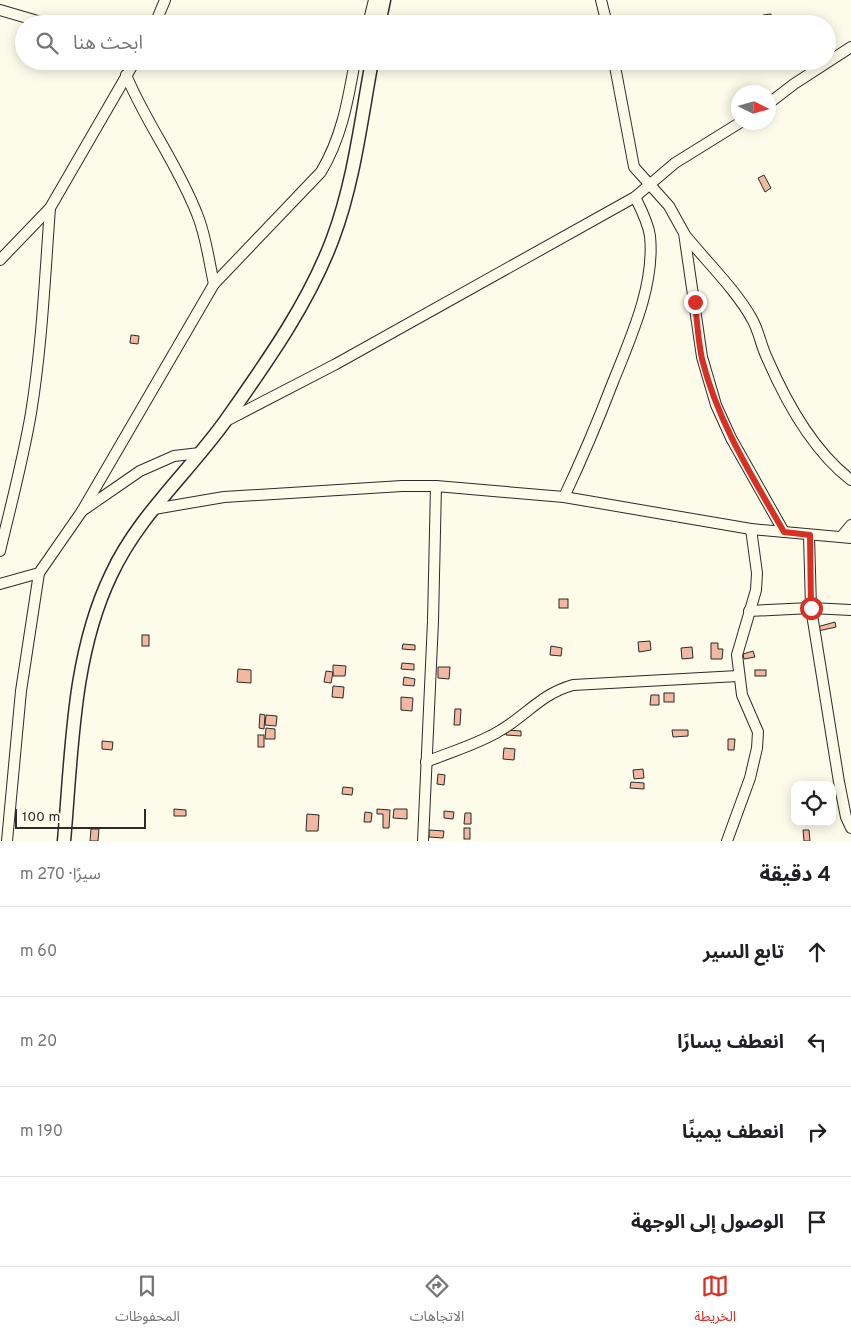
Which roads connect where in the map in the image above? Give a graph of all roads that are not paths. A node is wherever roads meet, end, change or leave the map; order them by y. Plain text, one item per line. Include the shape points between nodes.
1 (165, 0) edge
2 (374, 0) edge
3 (384, 0) edge
4 (601, 0) edge
5 (0, 10) edge
6 (17, 15) edge
7 (159, 15) edge
8 (370, 15) edge
9 (381, 15) edge
10 (605, 15) edge
11 (851, 47) edge
12 (836, 57) edge
13 (129, 70) edge
14 (353, 70) edge
15 (370, 70) edge
16 (616, 70) edge
17 (816, 70) edge
18 (126, 75) junction
19 (776, 98) edge
20 (731, 128) edge
21 (650, 185) junction
22 (634, 197) junction
23 (50, 208) junction
24 (684, 234) junction
25 (0, 260) edge
26 (214, 284) junction
27 (225, 421) junction
28 (200, 454) junction
29 (851, 480) edge
30 (436, 486) junction
31 (564, 497) junction
32 (154, 509) junction
33 (82, 511) junction
34 (851, 526) edge
35 (751, 529) junction
36 (784, 532) junction
37 (810, 535) junction
38 (846, 537) edge
39 (0, 551) edge
40 (38, 573) junction
41 (0, 584) edge
42 (811, 608) junction
43 (851, 610) edge
44 (749, 611) junction
45 (738, 676) junction
46 (426, 762) junction
47 (846, 798) edge
48 (851, 828) edge
49 (7, 841) edge
50 (64, 841) edge
51 (423, 841) edge
52 (727, 841) edge

1 - 7 street
2 - 8 street
3 - 9 main road
4 - 10 street
5 - 6 street
11 - 12 street
13 - 18 street
14 - 26 street via 344,118 321,172
15 - 27 main road via 342,210 333,238 312,284 278,343
16 - 21 street via 634,167
17 - 19 street
18 - 23 street
18 - 26 street via 198,215
20 - 21 street via 698,147
21 - 22 street
21 - 24 street via 669,206
22 - 27 street via 336,364
22 - 31 street via 645,216 650,235 645,290 628,344
23 - 25 street
23 - 39 street via 42,327 31,412
24 - 29 street via 747,311 775,376 808,431 829,461
24 - 36 street via 702,357 713,395 730,438
26 - 33 street
27 - 28 main road
28 - 32 main road
28 - 33 street via 174,456 140,471
30 - 31 street
30 - 32 street via 224,497
30 - 46 street
31 - 35 street
32 - 50 main road via 111,574 93,617 72,729
33 - 40 street
34 - 38 street
35 - 36 street
35 - 44 street via 757,573 756,590
36 - 37 street
37 - 38 street
37 - 42 street
40 - 41 street
40 - 49 street via 21,691
42 - 43 street
42 - 44 street
42 - 47 street
44 - 45 street via 736,655
45 - 46 street via 573,685 546,695 501,731
45 - 52 street via 742,695 758,732 757,748 750,778
46 - 51 street
47 - 48 street via 846,817

